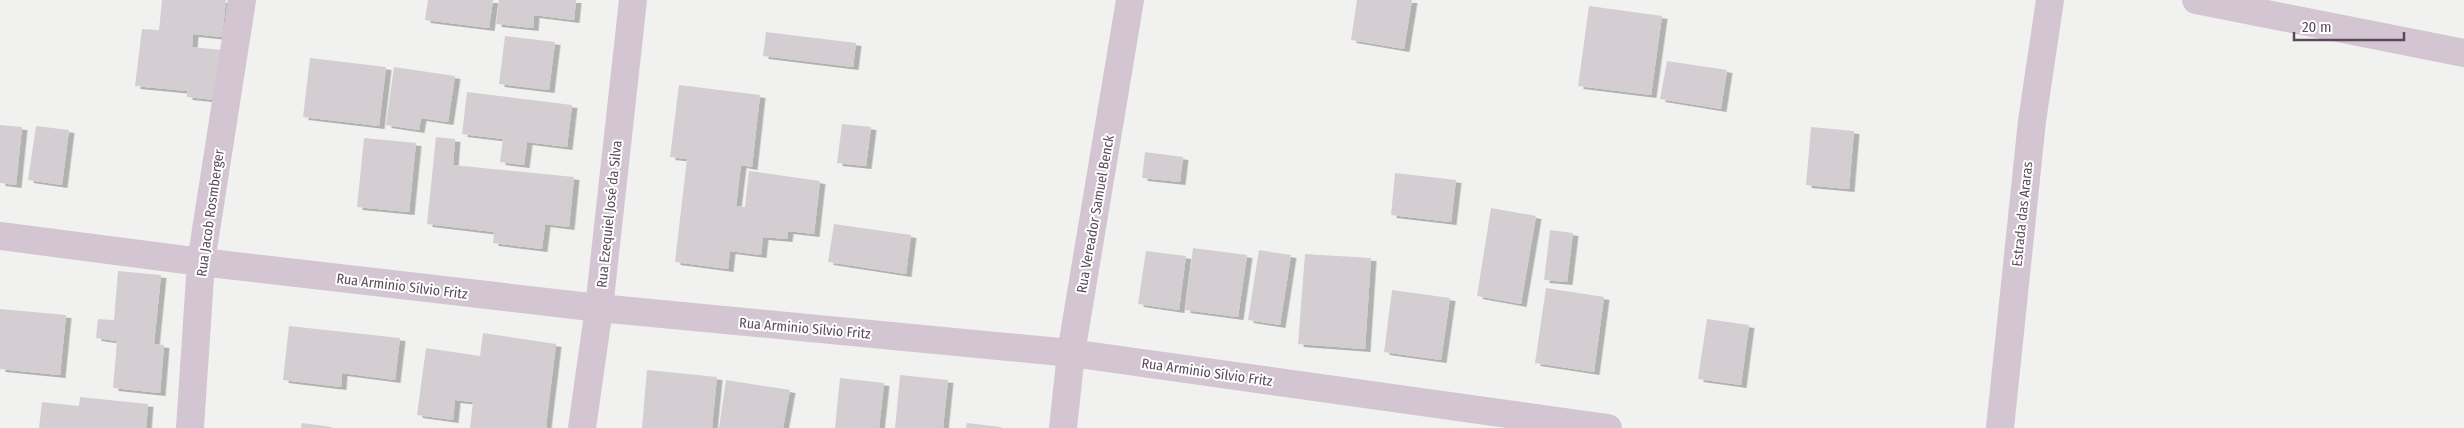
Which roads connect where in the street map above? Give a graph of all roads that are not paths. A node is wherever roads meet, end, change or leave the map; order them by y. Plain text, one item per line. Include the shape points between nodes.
1 (242, 0) edge
2 (633, 0) edge
3 (1130, 0) edge
4 (2050, 0) edge
5 (2196, 0) edge
6 (2464, 53) edge
7 (0, 236) edge
8 (201, 262) junction
9 (598, 308) junction
10 (1071, 353) junction
11 (190, 428) edge
12 (582, 428) edge
13 (1063, 428) edge
14 (1608, 428) edge
15 (2000, 428) edge

1 - 8 street, Rua Jacob Rosmberger
2 - 9 street, Rua Ezequiel José da Silva
3 - 10 street, Rua Vereador Samuel Benck
4 - 15 street, Estrada das Araras via 2032,121
5 - 6 street
7 - 8 street, Rua Arminio Sílvio Fritz
8 - 9 street, Rua Arminio Sílvio Fritz
8 - 11 street, Rua Jacob Rosmberger
9 - 10 street, Rua Arminio Sílvio Fritz
9 - 12 street, Rua Ezequiel José da Silva
10 - 13 street, Rua Vereador Samuel Benck
10 - 14 street, Rua Arminio Sílvio Fritz

